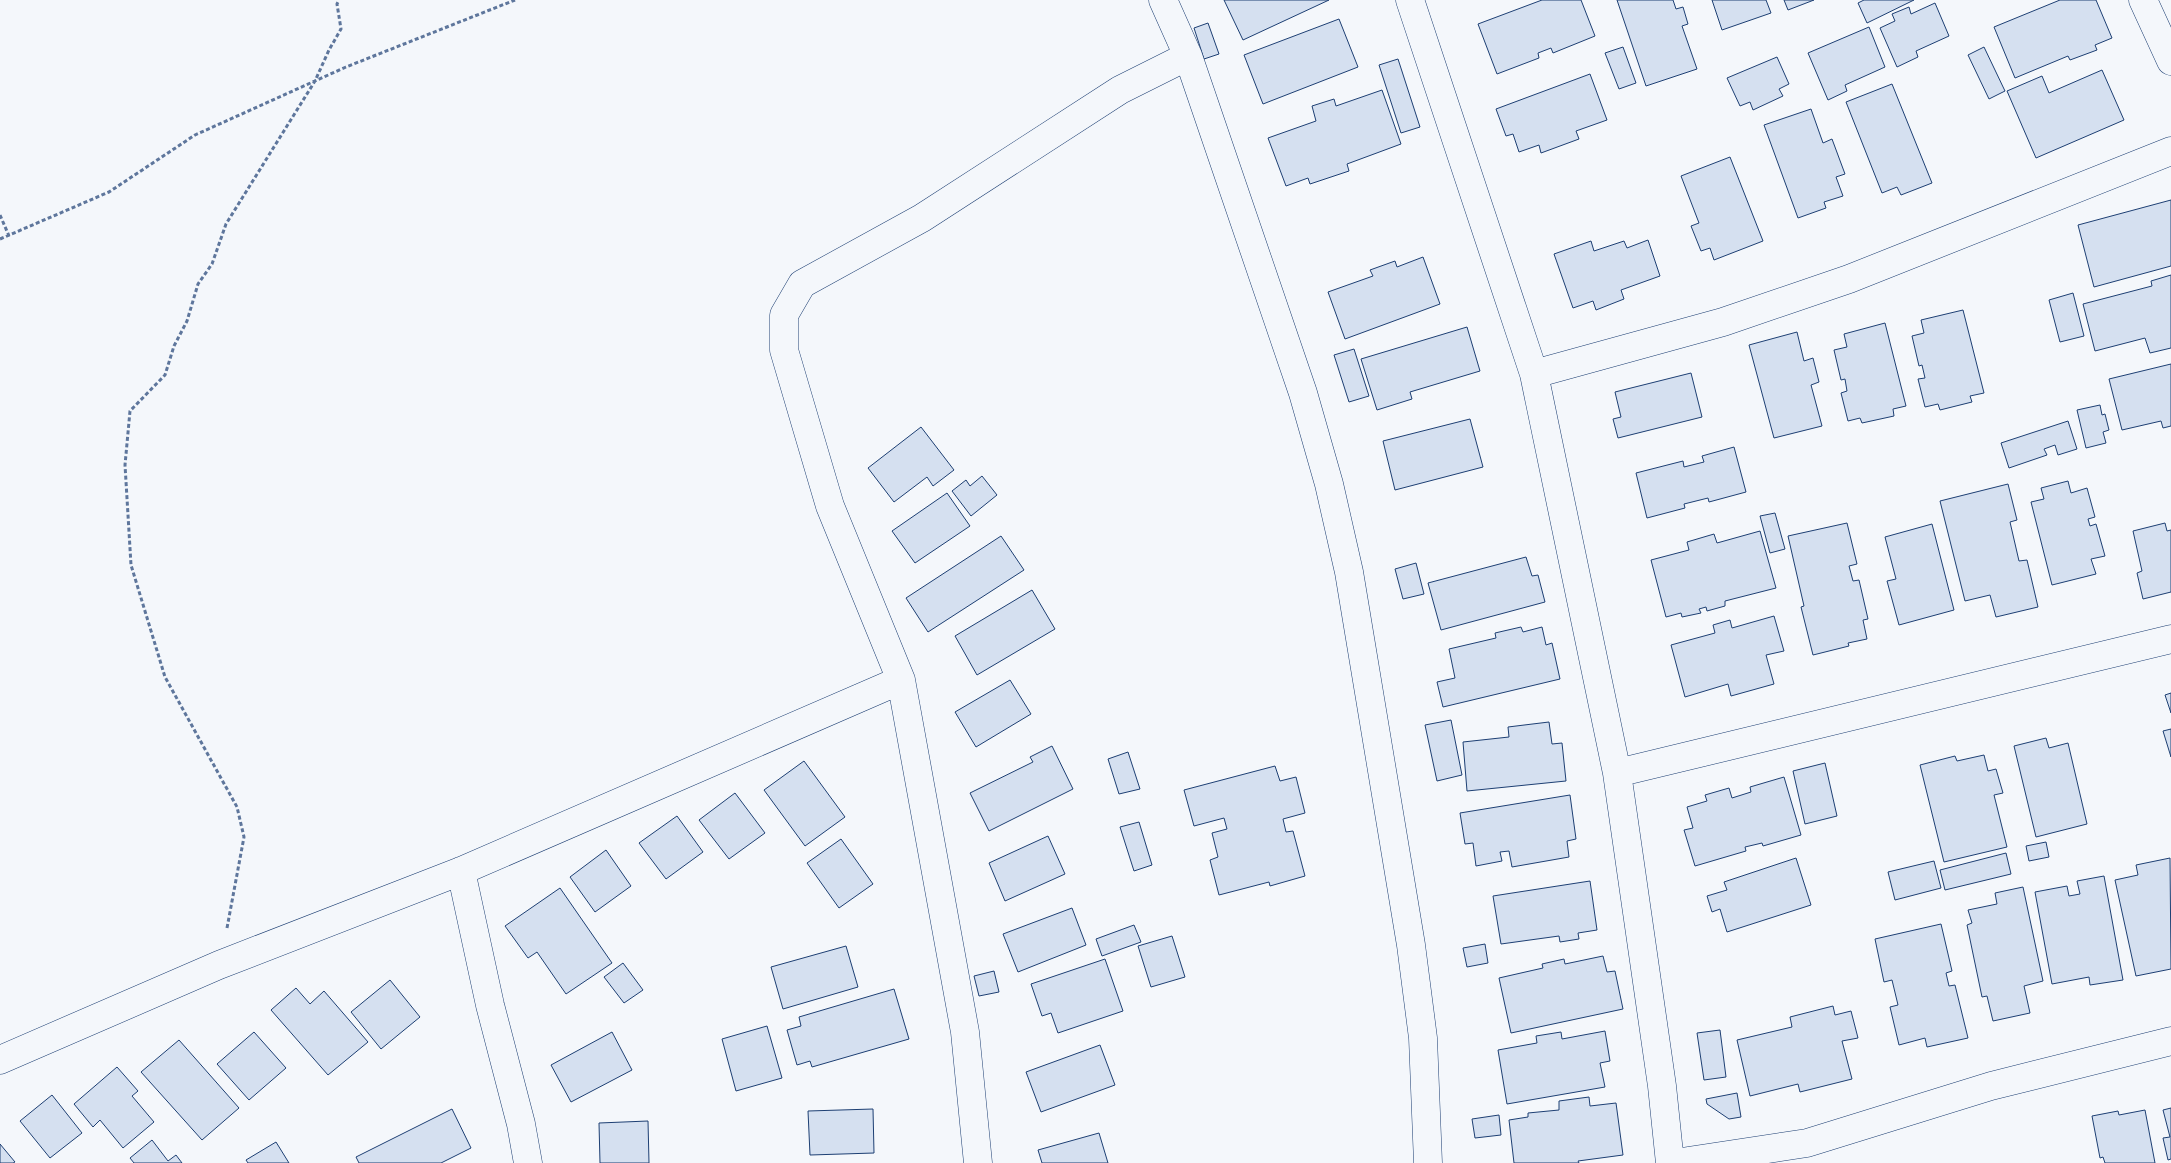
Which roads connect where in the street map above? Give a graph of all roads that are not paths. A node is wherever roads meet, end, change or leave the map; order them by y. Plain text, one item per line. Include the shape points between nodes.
1 (1163, 0) edge
2 (1410, 0) edge
3 (2143, 0) edge
4 (1188, 56) junction
5 (2171, 61) edge
6 (2171, 151) edge
7 (1534, 374) junction
8 (2171, 639) edge
9 (901, 680) junction
10 (1617, 773) junction
11 (461, 871) junction
12 (2171, 1041) edge
13 (0, 1060) edge
14 (528, 1163) edge
15 (978, 1163) edge
16 (1428, 1163) edge
17 (1670, 1163) edge
18 (1675, 1163) edge

1 - 4 street
2 - 7 street
3 - 5 street
4 - 9 street via 1120,90 922,218 802,284 784,314 784,350 830,506
4 - 16 street via 1303,393 1329,484 1349,572 1412,954 1423,1038
6 - 7 street via 1849,279 1723,322
7 - 10 street
8 - 10 street
9 - 11 street
9 - 15 street via 965,1032
10 - 17 street
11 - 13 street via 219,965
11 - 14 street
12 - 18 street via 1991,1086 1807,1143

